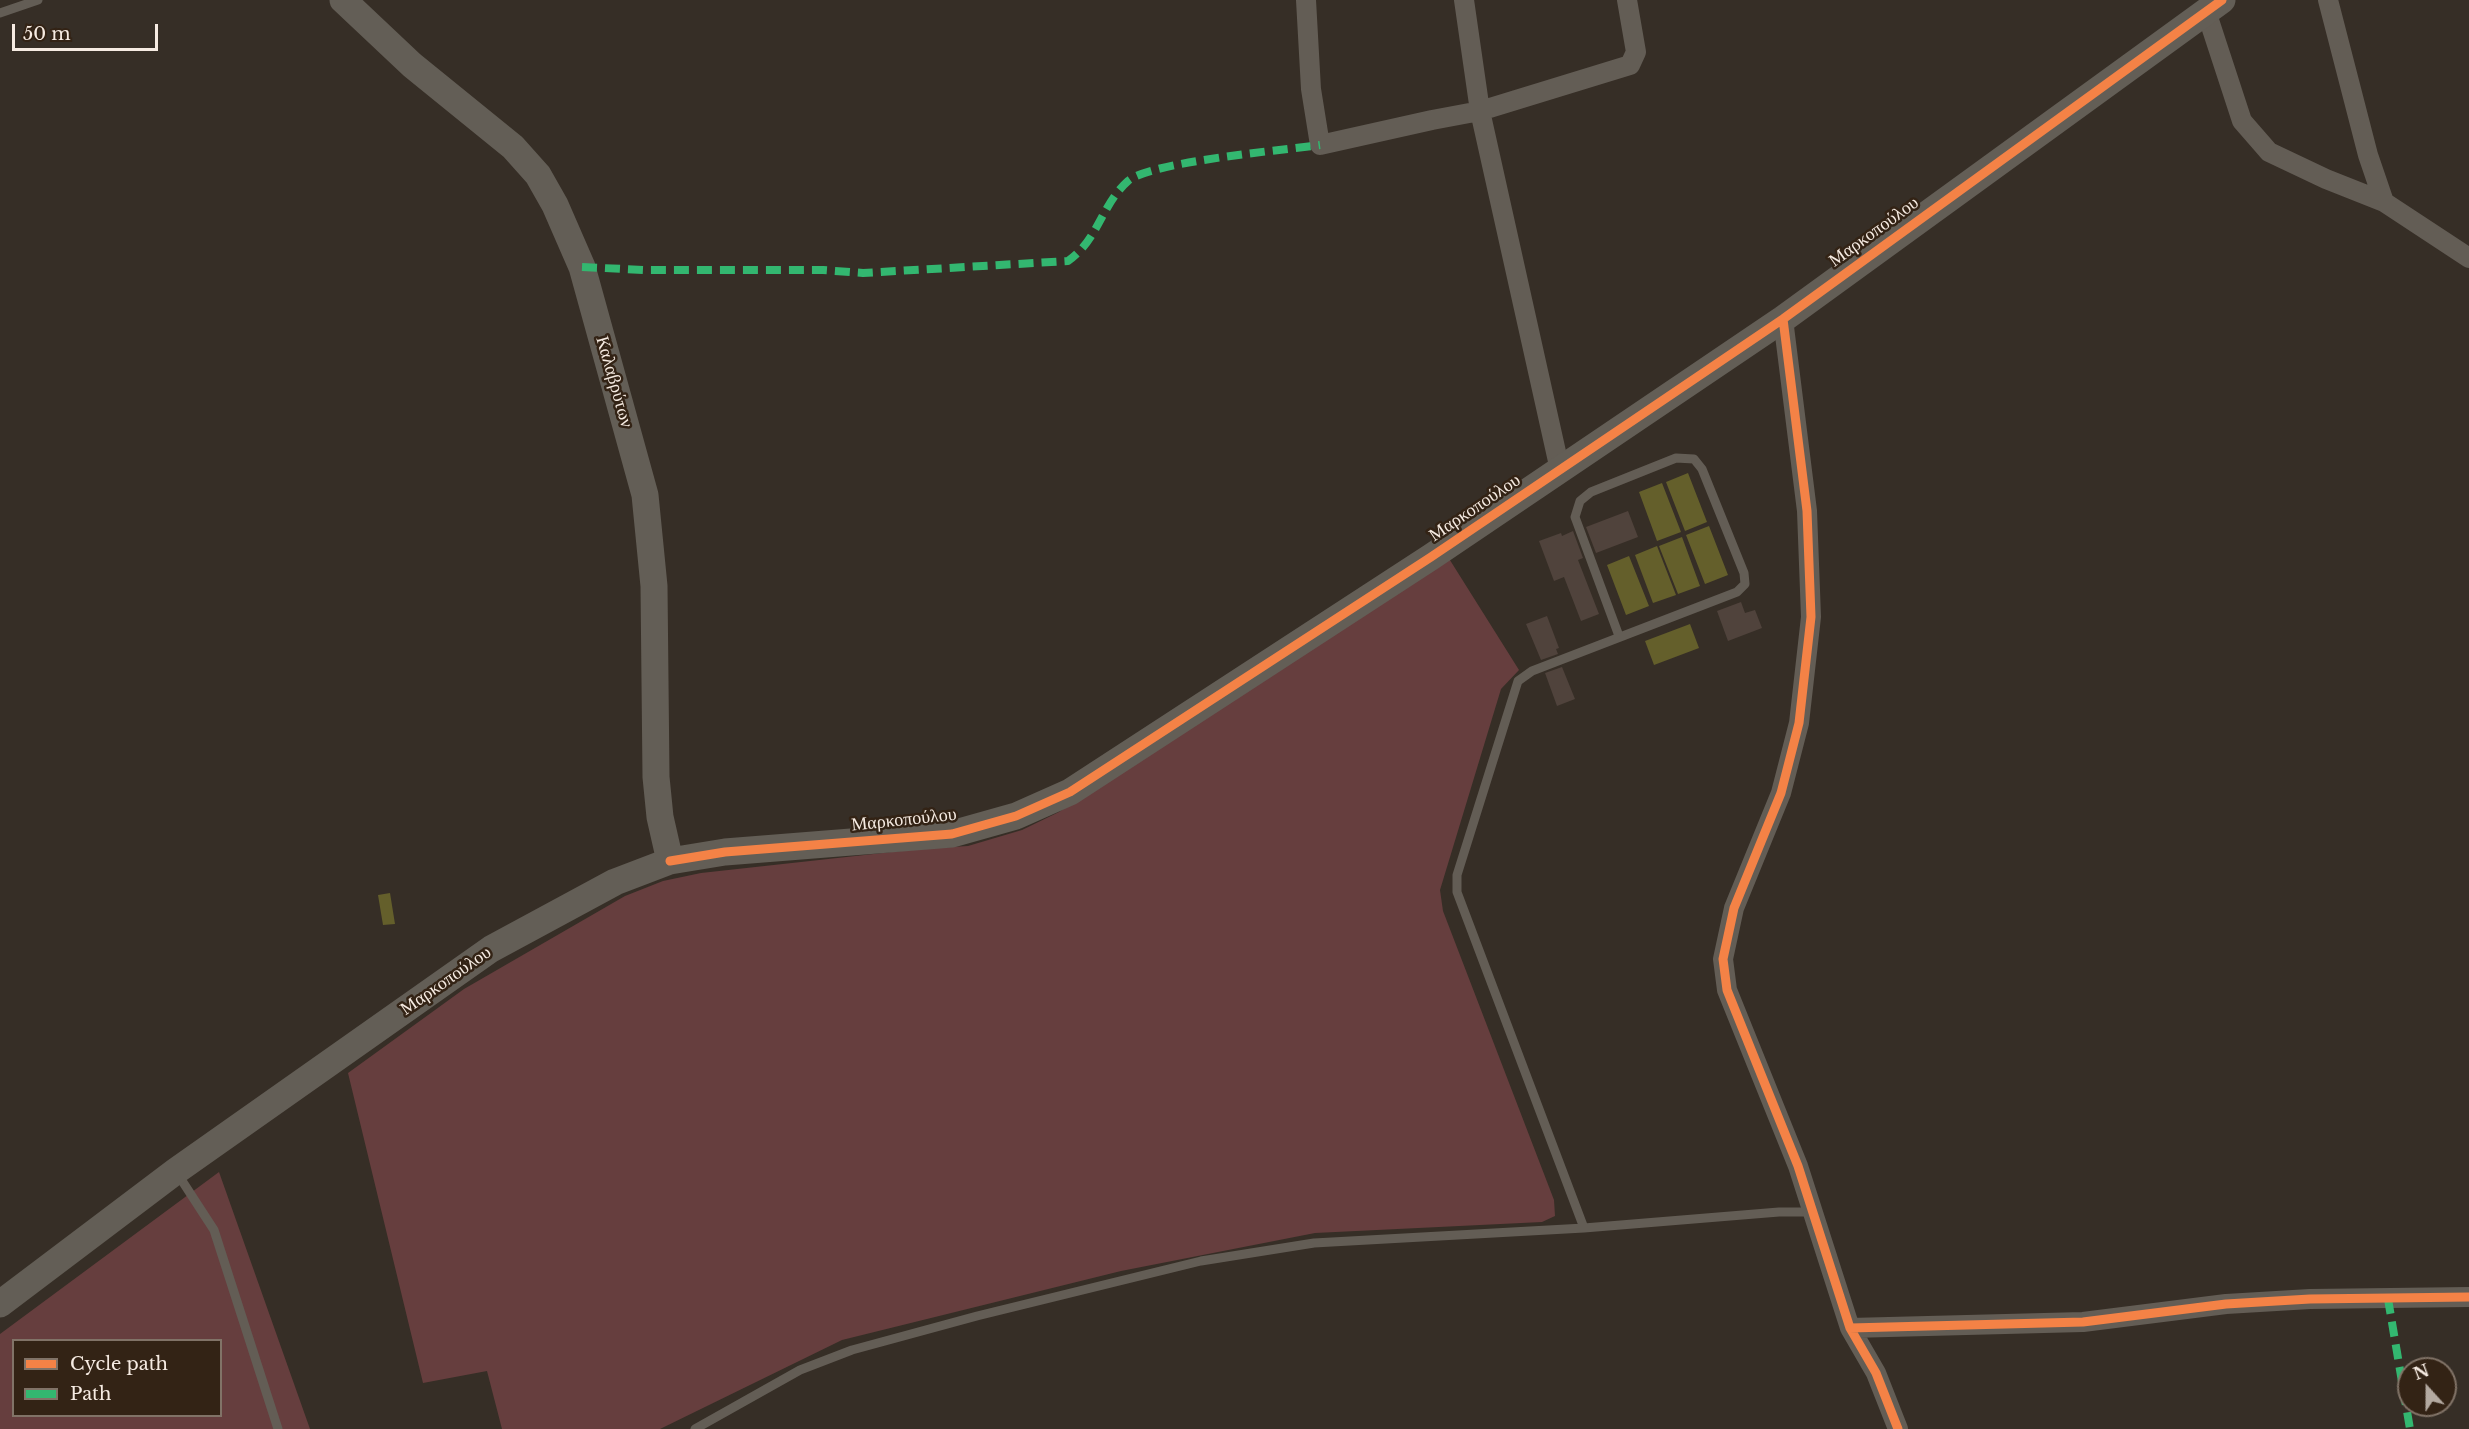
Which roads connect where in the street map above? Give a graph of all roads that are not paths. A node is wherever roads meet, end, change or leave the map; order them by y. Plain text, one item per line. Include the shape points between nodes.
1 (38, 0) edge
2 (342, 0) edge
3 (1306, 0) edge
4 (1464, 0) edge
5 (1627, 0) edge
6 (2328, 0) edge
7 (2214, 5) edge
8 (0, 13) edge
9 (1480, 111) junction
10 (2384, 202) junction
11 (2469, 258) edge
12 (1782, 319) junction
13 (1560, 470) junction
14 (1618, 636) junction
15 (669, 861) junction
16 (176, 1171) junction
17 (1814, 1212) junction
18 (1584, 1228) junction
19 (2469, 1297) edge
20 (0, 1304) edge
21 (1850, 1328) junction
22 (278, 1429) edge
23 (694, 1429) edge
24 (1898, 1429) edge

1 - 8 lane
2 - 15 street, Καλαβρύτων via 412,65 513,147 555,205 582,267 645,495 654,586 656,777
3 - 9 street via 1311,89 1320,145
4 - 9 street
5 - 9 street via 1636,52 1630,65
6 - 10 street
7 - 10 street via 2241,121 2269,152
7 - 12 street, Μαρκοπούλου
9 - 13 street
10 - 11 street
12 - 13 street, Μαρκοπούλου
12 - 17 street via 1807,511 1811,617 1799,723 1780,794 1734,908 1723,959 1727,990
13 - 15 street, Μαρκοπούλου via 1070,792 1016,816 952,834 725,852
14 - 14 lane via 1737,592 1745,584 1702,469 1694,459 1676,458 1591,492 1580,501 1575,517
14 - 18 lane via 1532,671 1518,681 1457,875 1457,892
15 - 16 street, Μαρκοπούλου via 615,882 491,949
16 - 20 street, Μαρκοπούλου
16 - 22 lane via 214,1230
17 - 18 lane
17 - 21 street
18 - 23 lane via 1314,1243 1201,1261 852,1350 800,1370
19 - 21 street via 2310,1299 2226,1304 2083,1322
21 - 24 street via 1876,1373

